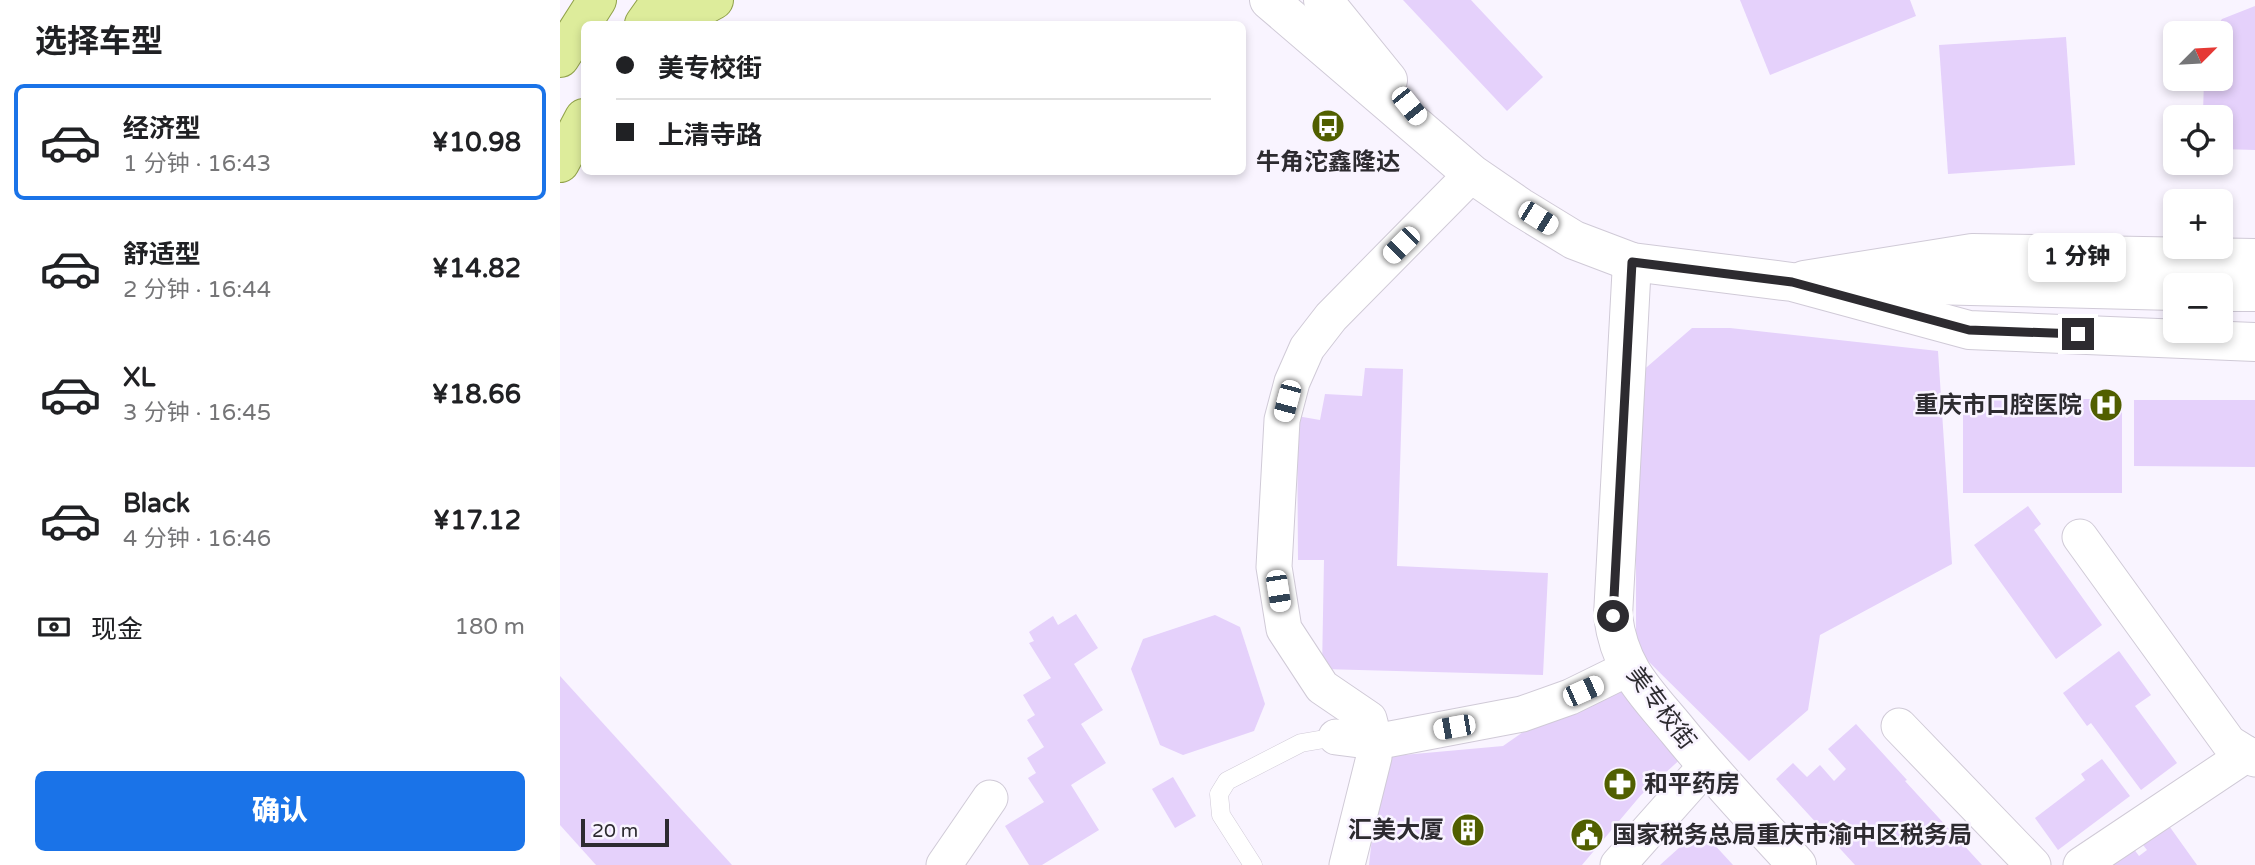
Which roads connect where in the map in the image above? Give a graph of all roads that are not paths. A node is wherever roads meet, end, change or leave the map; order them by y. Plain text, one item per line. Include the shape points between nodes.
1 (597, 0) edge
2 (661, 0) edge
3 (714, 0) edge
4 (1269, 0) edge
5 (1323, 0) edge
6 (584, 21) edge
7 (646, 21) edge
8 (682, 21) edge
9 (581, 25) edge
10 (560, 58) edge
11 (581, 124) edge
12 (1443, 149) junction
13 (560, 163) edge
14 (1472, 174) junction
15 (2255, 258) edge
16 (1632, 262) junction
17 (1792, 282) junction
18 (2163, 291) edge
19 (2233, 292) edge
20 (2255, 292) edge
21 (2255, 342) edge
22 (2080, 537) dead end
23 (1629, 668) junction
24 (1899, 726) dead end
25 (1336, 737) joint
26 (1375, 741) junction
27 (2251, 756) edge
28 (1706, 765) junction
29 (990, 798) dead end
30 (1795, 864) edge
31 (944, 865) edge
32 (1253, 865) edge
33 (1347, 865) edge
34 (1618, 865) edge
35 (2033, 865) edge
36 (2081, 865) edge

1 - 6 main road
2 - 7 main road
3 - 8 main road
4 - 12 main road
5 - 12 main road
9 - 10 main road
11 - 13 main road
12 - 14 main road
14 - 16 main road via 1574,240
14 - 26 street via 1331,317 1307,348 1282,420 1274,567 1284,629 1322,687 1369,719
15 - 17 main road via 1972,253
16 - 17 main road
16 - 23 main road, 美专校街 via 1613,616 1616,638
17 - 18 main road
17 - 21 main road via 1969,330
19 - 20 main road
22 - 27 street via 2229,743
23 - 26 street via 1570,697 1521,714
23 - 28 main road, 美专校街 via 1643,692
24 - 35 street
25 - 26 street
25 - 32 lane via 1301,743 1227,780 1219,794 1221,816
26 - 33 street
27 - 36 street
28 - 30 main road, 美专校街
28 - 34 street
29 - 31 street

